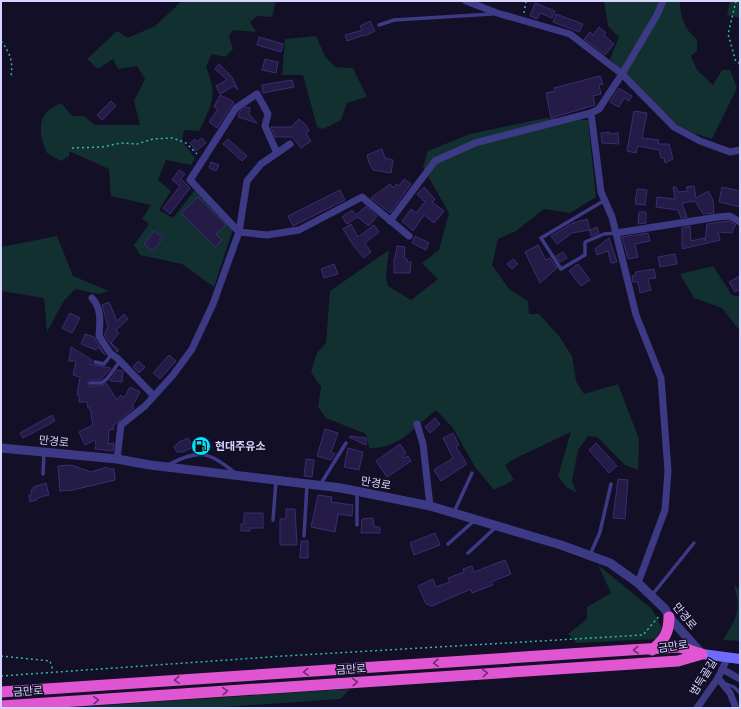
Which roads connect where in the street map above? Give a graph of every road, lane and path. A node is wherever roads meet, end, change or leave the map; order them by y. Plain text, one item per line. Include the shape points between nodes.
1 (466, 1) edge
2 (526, 1) edge
3 (663, 1) edge
4 (736, 1) edge
5 (498, 13) junction
6 (523, 20) junction
7 (379, 24) dead end
8 (1, 41) edge
9 (740, 63) edge
10 (622, 74) junction
11 (11, 77) dead end
12 (591, 113) junction
13 (290, 144) dead end
14 (72, 148) dead end
15 (740, 150) edge
16 (277, 153) junction
17 (203, 160) junction
18 (605, 200) junction
19 (390, 221) junction
20 (740, 222) edge
21 (239, 232) junction
22 (616, 233) junction
23 (409, 236) dead end
24 (92, 298) dead end
25 (112, 354) junction
26 (120, 360) junction
27 (95, 362) dead end
28 (90, 383) dead end
29 (154, 396) junction
30 (417, 424) dead end
31 (346, 443) dead end
32 (1, 448) edge
33 (44, 452) junction
34 (117, 459) junction
35 (166, 467) junction
36 (472, 473) dead end
37 (43, 474) dead end
38 (237, 475) junction
39 (276, 480) junction
40 (307, 484) junction
41 (611, 484) dead end
42 (319, 486) junction
43 (357, 492) junction
44 (430, 506) junction
45 (454, 513) junction
46 (273, 520) dead end
47 (476, 520) junction
48 (357, 524) dead end
49 (497, 526) junction
50 (304, 536) dead end
51 (694, 543) dead end
52 (448, 544) dead end
53 (468, 553) dead end
54 (590, 556) junction
55 (638, 583) junction
56 (652, 596) junction
57 (667, 613) junction
58 (652, 650) junction
59 (702, 654) junction
60 (1, 656) edge
61 (728, 657) junction
62 (740, 659) edge
63 (722, 669) junction
64 (53, 671) junction
65 (1, 676) edge
66 (740, 679) edge
67 (719, 680) junction
68 (1, 692) edge
69 (740, 693) edge
70 (1, 706) edge
71 (697, 708) edge
72 (736, 708) edge

1 - 5 street
2 - 6 path
3 - 10 street
4 - 9 path via 728,34 736,62
5 - 6 street
5 - 7 lane via 394,20
6 - 10 street via 570,34
8 - 11 path via 10,53 13,66
10 - 12 street via 599,109
10 - 15 street via 674,127 700,141 730,152
12 - 18 street via 601,192
12 - 19 street via 475,143 435,161
13 - 16 street
14 - 17 path via 137,144 153,139 173,138 186,143
16 - 17 street via 265,126 268,114 257,94 236,108
16 - 21 street via 261,164 247,181
17 - 21 street via 190,180
18 - 22 street
18 - 22 lane via 541,238 562,269 585,255 585,242 604,234
19 - 21 street via 362,197 299,230 267,234
19 - 23 street
20 - 22 street via 730,216 718,217
21 - 29 street via 213,304 192,349 174,375
22 - 55 street via 636,315 661,378 668,471 665,510
24 - 25 street via 96,301 102,320 99,336
25 - 26 street
25 - 27 lane via 104,364
26 - 28 lane via 101,384
26 - 29 street
29 - 34 street via 121,425
30 - 44 street via 423,444
31 - 42 lane
32 - 33 street, 만경로
33 - 34 street, 만경로
33 - 37 lane
34 - 35 street, 만경로
35 - 38 street, 만경로
35 - 38 lane via 188,455 198,454 217,459
36 - 45 lane
38 - 39 street, 만경로
39 - 40 street, 만경로
39 - 46 lane
40 - 42 street, 만경로
40 - 50 lane
41 - 54 lane via 600,532
42 - 43 street, 만경로
43 - 44 street, 만경로
43 - 48 lane
44 - 45 street, 만경로
45 - 47 street, 만경로
47 - 49 street, 만경로
47 - 52 lane
49 - 53 lane
49 - 54 street, 만경로
51 - 56 lane
54 - 55 street, 만경로 via 610,563
55 - 56 street, 만경로
56 - 57 street, 만경로
57 - 58 highway via 667,635
57 - 59 street, 만경로
57 - 64 path via 643,635
58 - 59 highway, 금만로 via 680,647
58 -> 68 highway, 금만로
59 - 61 main road, 금만로
70 -> 59 highway, 금만로 via 678,661
60 - 64 path via 50,661
61 - 62 main road, 금만로
61 - 63 street, 범득골길
63 - 66 street
63 - 67 street, 범득골길
64 - 65 path
67 - 69 lane
67 - 71 street, 범득골길
67 - 72 street via 730,693

